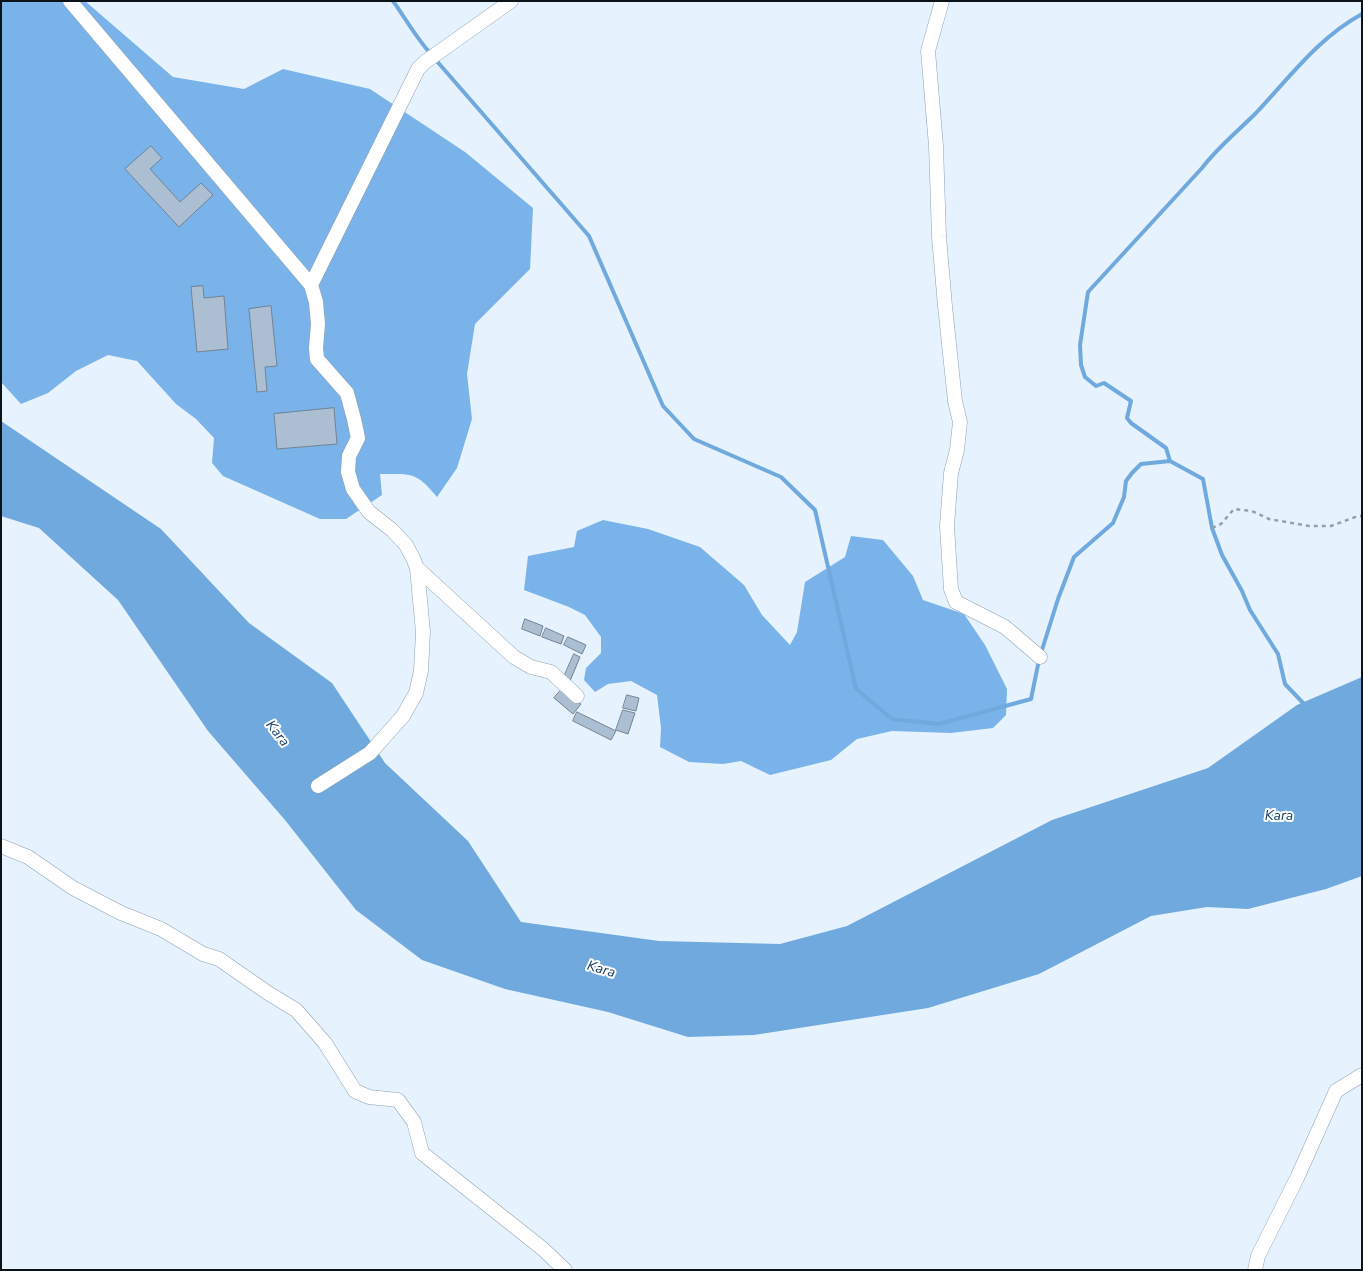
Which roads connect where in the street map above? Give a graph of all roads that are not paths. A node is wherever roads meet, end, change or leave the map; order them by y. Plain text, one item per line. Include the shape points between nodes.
1 (70, 1) edge
2 (511, 1) edge
3 (942, 1) edge
4 (311, 285) junction
5 (417, 568) junction
6 (1040, 657) dead end
7 (577, 696) dead end
8 (318, 786) dead end
9 (1, 846) edge
10 (1362, 1075) edge
11 (565, 1270) edge
12 (1256, 1270) edge

1 - 4 street
2 - 4 street via 418,70
3 - 6 street via 928,51 944,306 960,422 948,508 950,589 956,602 1005,627
4 - 5 street via 318,324 317,359 348,393 358,438 350,456 348,472 353,489 369,512 406,545
5 - 7 street via 514,657 531,667 551,672
5 - 8 street via 423,632 416,693 403,716 370,753
9 - 11 street via 28,856 73,888 121,913 219,959 296,1010 325,1043 355,1091 368,1097 398,1100 414,1122 422,1153
10 - 12 street via 1336,1091 1258,1256

